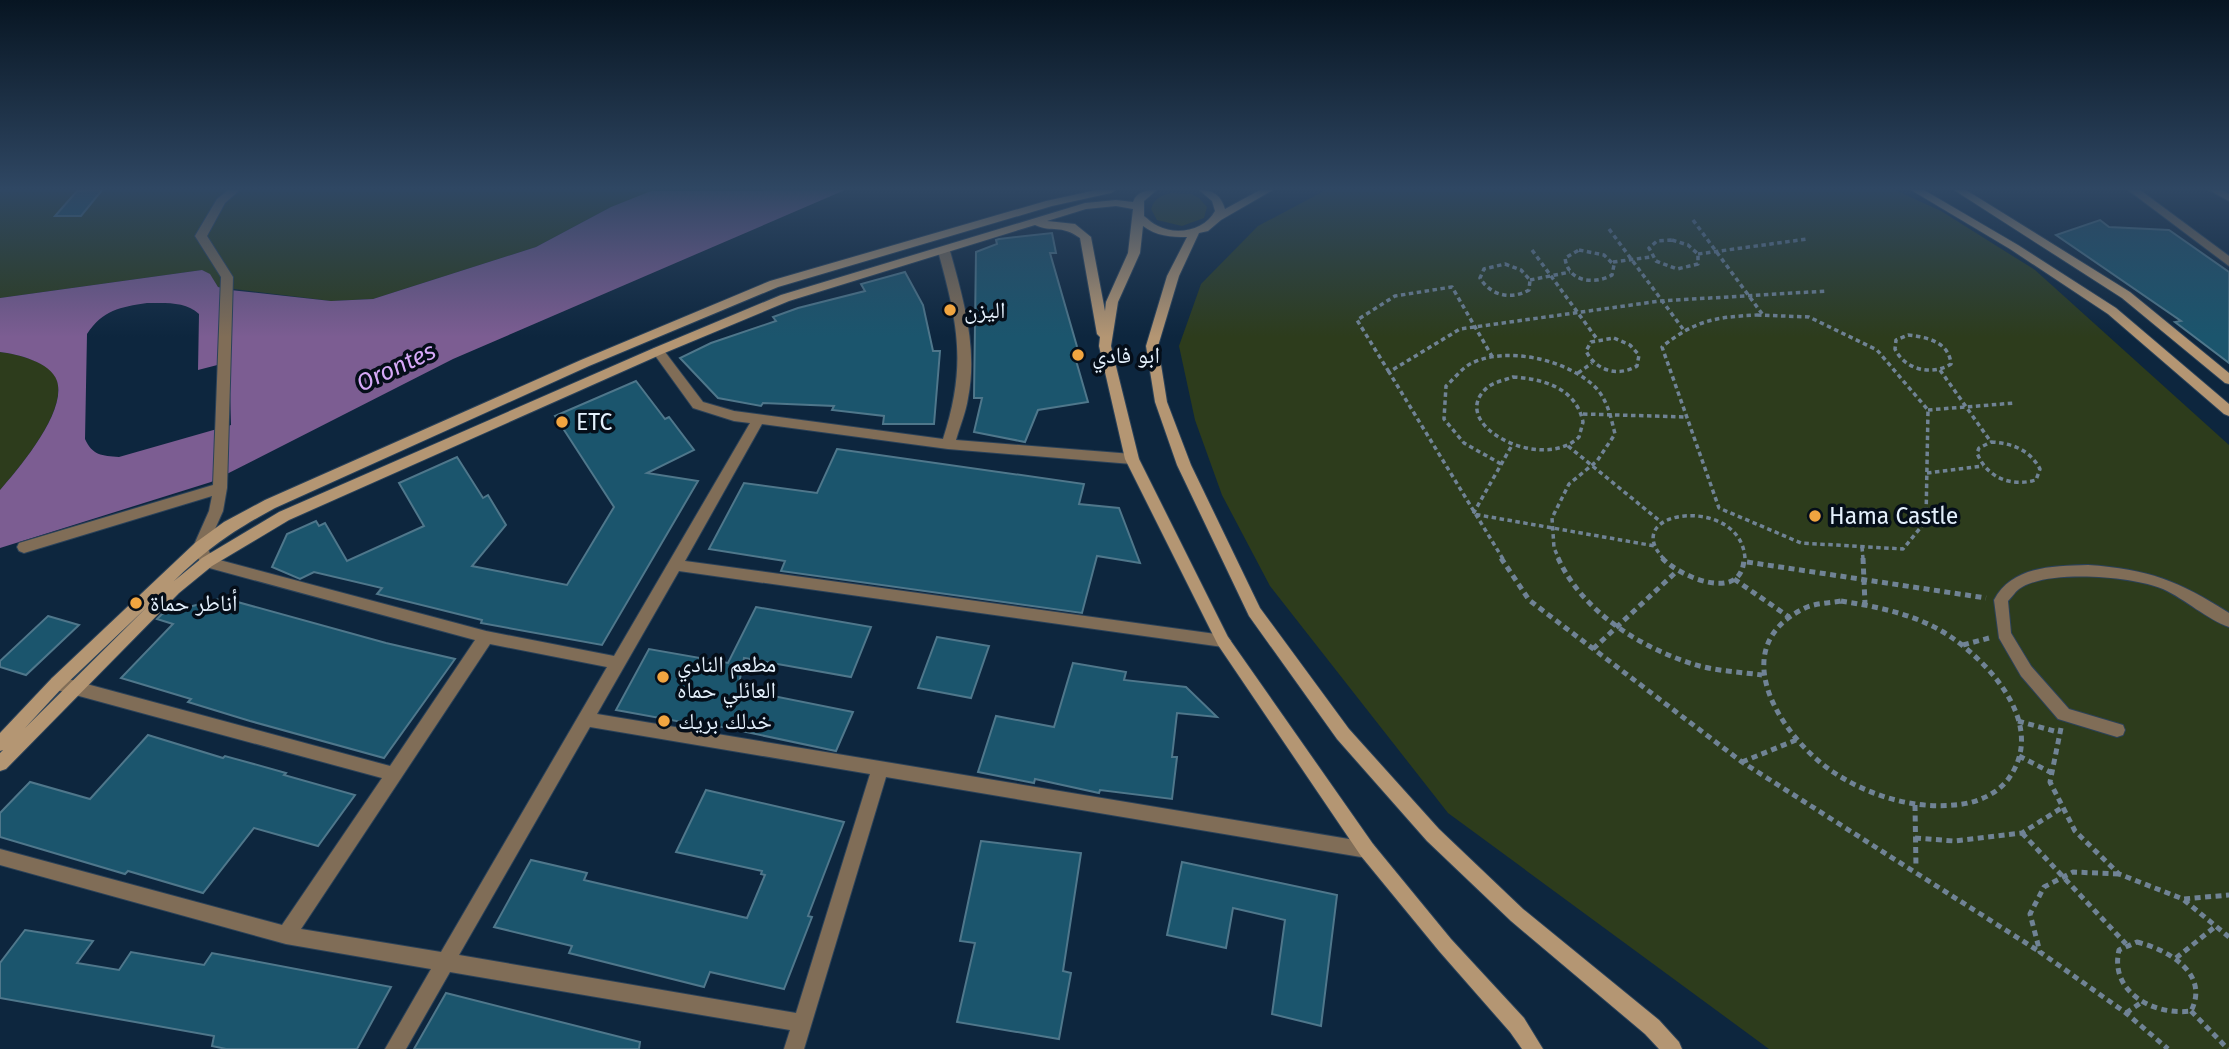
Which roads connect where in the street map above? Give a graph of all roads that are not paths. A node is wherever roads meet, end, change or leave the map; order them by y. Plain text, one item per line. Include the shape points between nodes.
1 (203, 239) edge
2 (928, 239) edge
3 (981, 239) edge
4 (1085, 239) edge
5 (1135, 239) edge
6 (1191, 239) edge
7 (2000, 239) edge
8 (2037, 239) edge
9 (2198, 239) edge
10 (944, 251) junction
11 (2229, 262) edge
12 (1105, 346) junction
13 (658, 351) junction
14 (2229, 380) edge
15 (2229, 411) edge
16 (759, 419) junction
17 (948, 443) junction
18 (1132, 459) junction
19 (220, 488) junction
20 (24, 547) dead end
21 (204, 554) junction
22 (675, 565) junction
23 (2229, 621) edge
24 (486, 637) junction
25 (1223, 641) junction
26 (618, 663) junction
27 (57, 683) junction
28 (73, 688) junction
29 (586, 719) junction
30 (2117, 730) dead end
31 (0, 744) edge
32 (0, 764) edge
33 (880, 768) junction
34 (394, 774) junction
35 (1367, 850) junction
36 (0, 857) edge
37 (286, 935) junction
38 (446, 961) junction
39 (802, 1023) junction
40 (395, 1049) edge
41 (794, 1049) edge
42 (1532, 1049) edge
43 (1672, 1049) edge

1 - 19 street via 227,277
2 - 21 main road via 775,284 584,363 270,504 229,526
3 - 10 main road
4 - 12 main road
5 - 12 main road via 1112,302
6 - 43 main road via 1173,276 1152,346 1161,402 1184,465 1254,612 1343,734 1433,835 1517,915 1652,1027
7 - 15 main road via 2112,311
8 - 14 main road via 2126,295
9 - 11 street
10 - 13 main road via 785,298
10 - 17 street via 965,342 963,392
12 - 18 main road
13 - 16 street via 698,405
13 - 21 main road
16 - 17 street
16 - 22 street
17 - 18 street
18 - 25 main road
19 - 20 street
19 - 21 street
21 - 24 street
21 - 27 main road
21 - 28 main road
22 - 25 street
22 - 26 street
23 - 30 street via 2161,582 2115,573 2043,573 2015,584 2001,600 2004,634 2025,671 2064,714
24 - 26 street
24 - 34 street
25 - 35 main road
26 - 29 street
27 - 28 street
27 - 31 main road
28 - 32 main road
28 - 34 street
29 - 33 street
29 - 38 street
33 - 35 street
33 - 39 street
34 - 37 street
35 - 42 main road via 1517,1025
36 - 37 street
37 - 38 street
38 - 39 street
38 - 40 street
39 - 41 street

